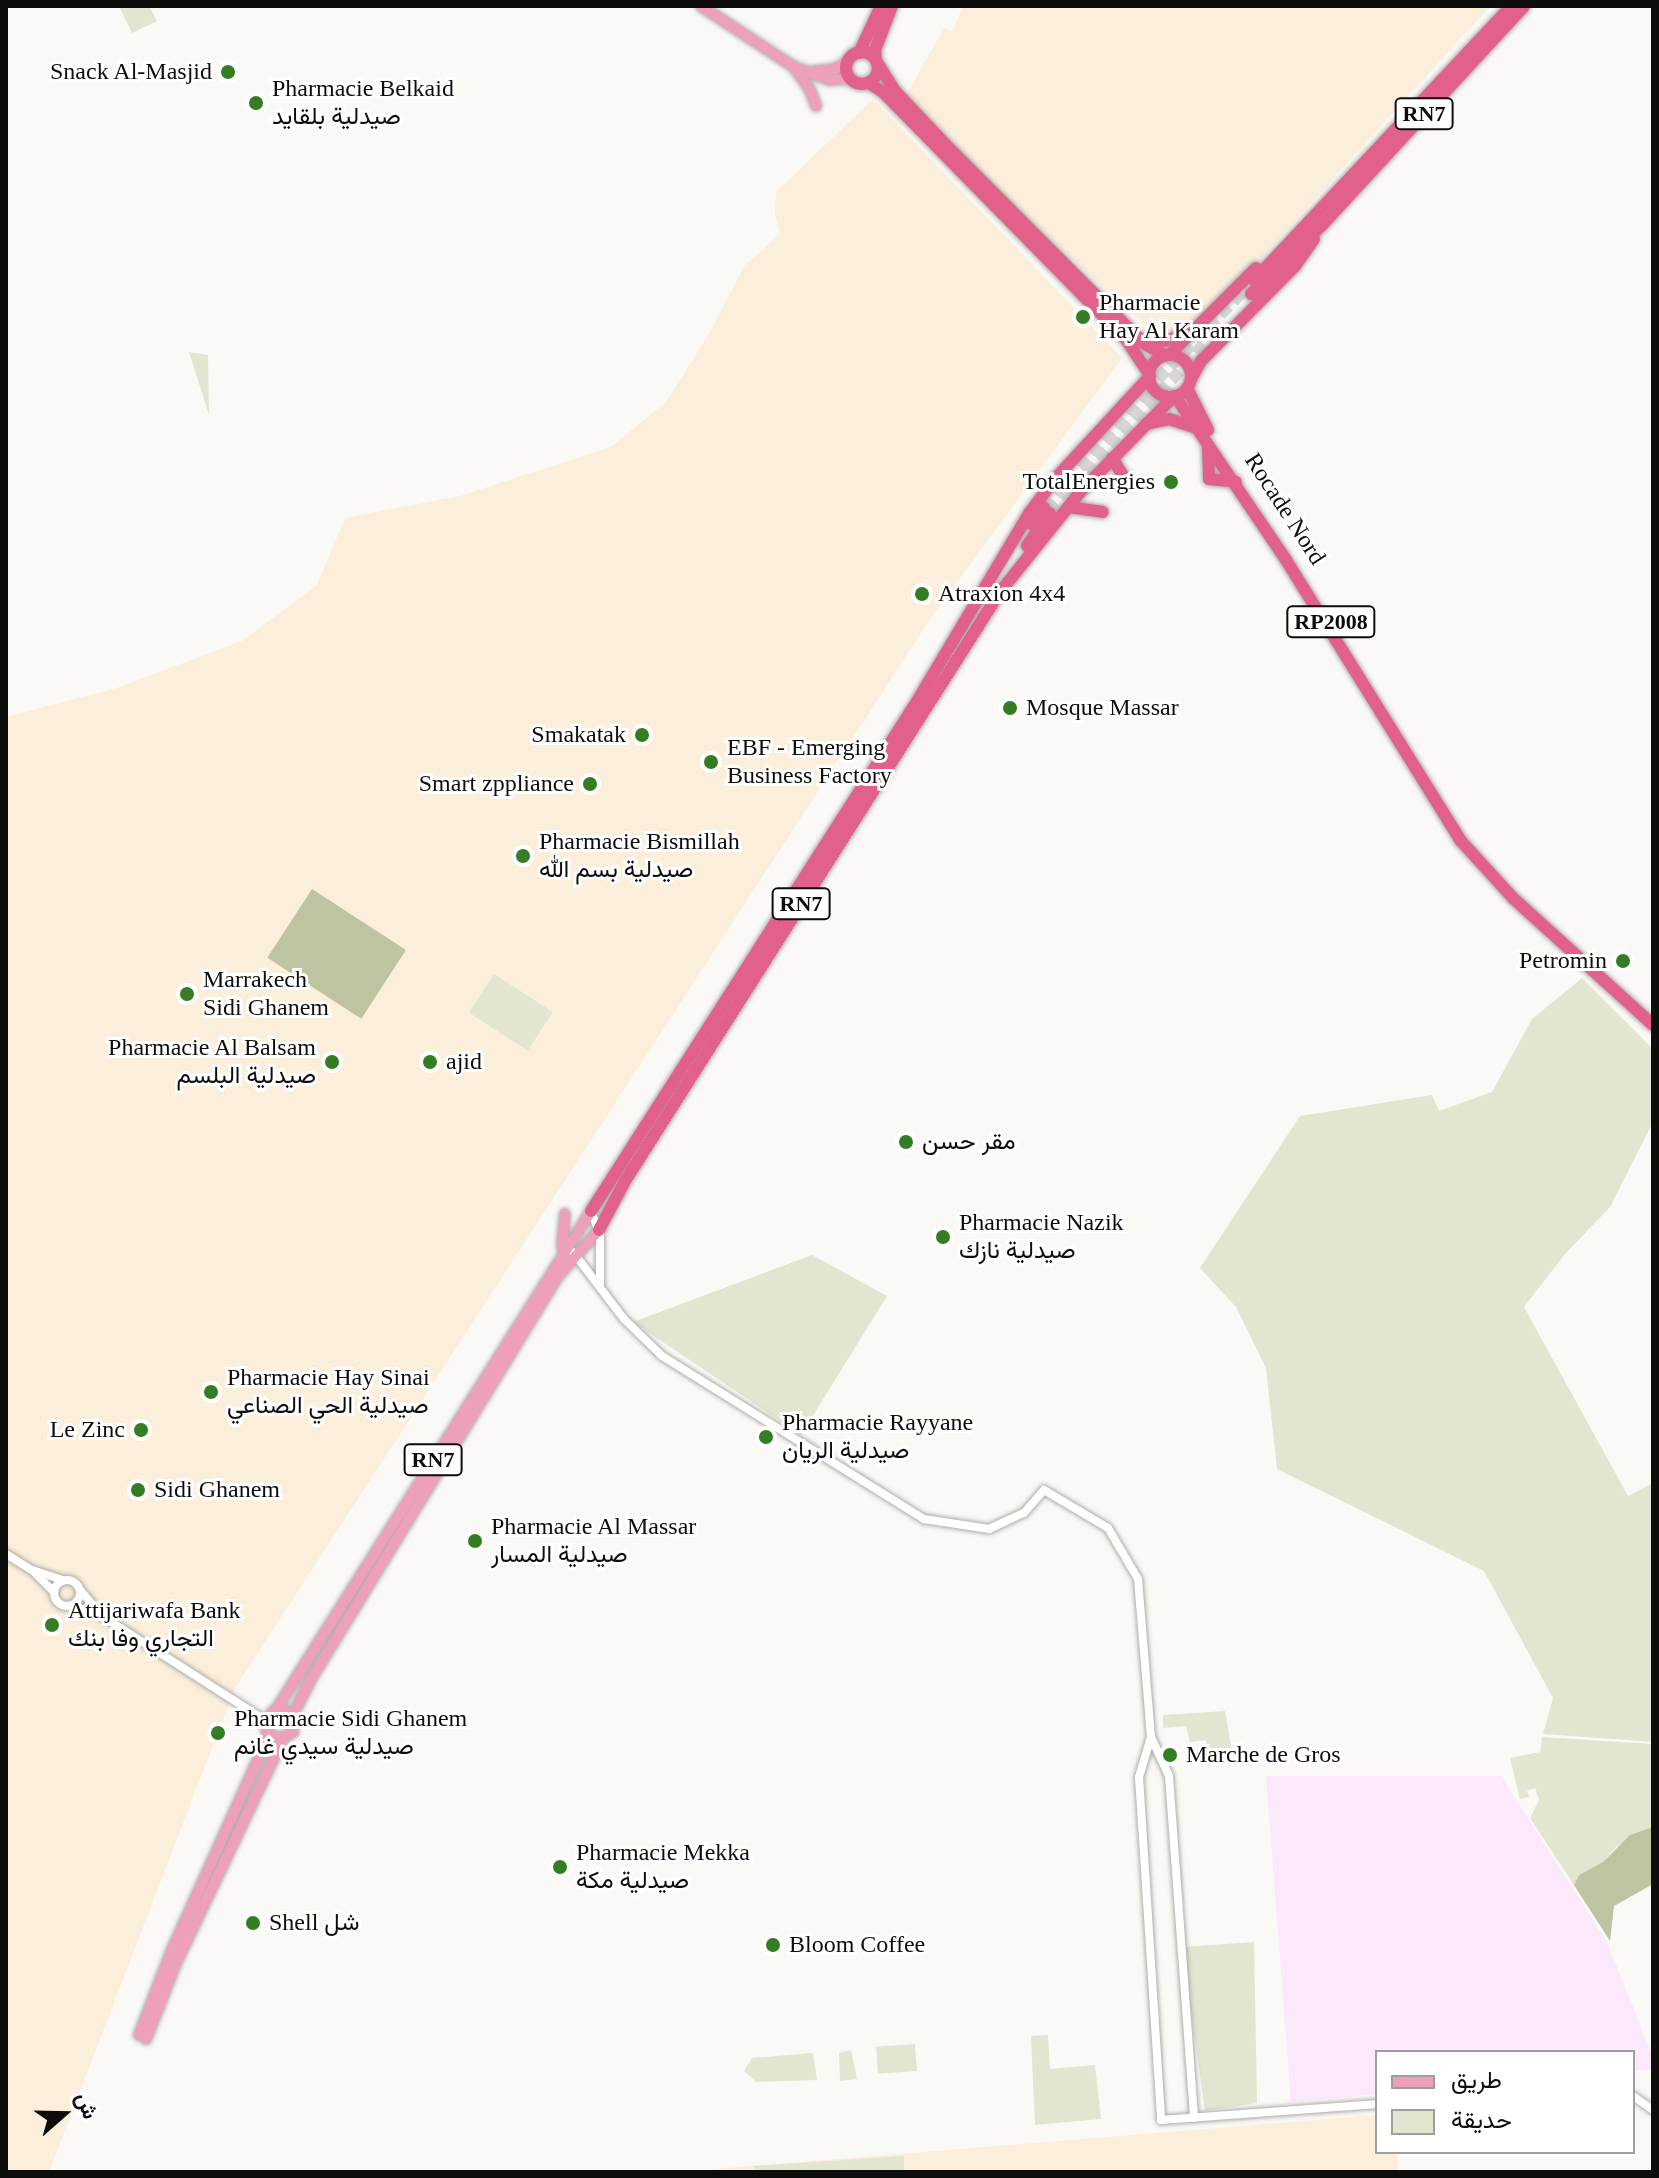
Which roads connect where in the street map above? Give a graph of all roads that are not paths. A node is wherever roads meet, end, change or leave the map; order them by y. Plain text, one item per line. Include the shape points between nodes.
1 (701, 6) edge
2 (881, 6) edge
3 (892, 6) edge
4 (1511, 6) edge
5 (1524, 6) edge
6 (859, 53) junction
7 (848, 62) junction
8 (877, 62) junction
9 (794, 67) junction
10 (809, 72) junction
11 (850, 78) junction
12 (869, 83) junction
13 (816, 106) dead end
14 (1320, 220) junction
15 (1248, 291) tunnel mouth
16 (1190, 332) junction
17 (1138, 339) junction
18 (1167, 355) junction
19 (1149, 375) junction
20 (1189, 383) junction
21 (1174, 396) junction
22 (1143, 426) junction
23 (1197, 428) junction
24 (1207, 440) junction
25 (1112, 458) junction
26 (1236, 482) junction
27 (1128, 484) dead end
28 (1068, 507) junction
29 (1103, 512) dead end
30 (995, 572) junction
31 (1008, 580) junction
32 (1474, 857) junction
33 (1653, 1025) edge
34 (591, 1211) junction
35 (565, 1214) dead end
36 (599, 1230) junction
37 (572, 1236) junction
38 (561, 1254) junction
39 (575, 1257) junction
40 (600, 1284) junction
41 (6, 1554) edge
42 (32, 1570) junction
43 (63, 1580) junction
44 (81, 1591) junction
45 (54, 1592) junction
46 (72, 1606) junction
47 (102, 1616) junction
48 (276, 1710) junction
49 (292, 1716) junction
50 (266, 1721) junction
51 (269, 1735) junction
52 (1151, 1737) junction
53 (283, 1739) junction
54 (176, 1952) junction
55 (142, 2037) dead end
56 (1635, 2097) edge
57 (1375, 2104) edge
58 (1653, 2110) edge
59 (1194, 2118) junction

1 - 9 main road
2 - 6 highway
3 - 8 highway via 875,50
4 - 14 highway, RN7
5 - 14 highway, RN7
6 - 7 highway
6 - 8 highway via 868,53
7 - 10 main road
7 - 11 highway
8 - 12 highway via 877,74
8 - 17 highway via 922,120
9 - 10 main road
9 - 13 main road
10 - 11 main road via 829,80
11 - 12 highway
12 - 19 highway via 1125,338
14 - 15 highway, RN7
14 - 16 highway via 1281,245
14 - 20 highway via 1295,266 1205,357
16 - 17 highway via 1165,341
16 - 18 highway
17 - 18 highway
18 - 19 highway via 1157,360
18 - 20 highway via 1184,361
19 - 21 highway via 1156,391
19 - 30 highway via 1046,489
20 - 21 highway
20 - 32 highway, Rocade Nord / RP2008 via 1208,430
21 - 22 highway
21 - 23 highway, Rocade Nord / RP2008
22 - 23 highway via 1169,419
22 - 25 highway
23 - 24 highway, Rocade Nord / RP2008
24 - 26 highway, Rocade Nord / RP2008
24 - 26 highway via 1209,479
25 - 27 highway
25 - 28 highway
26 - 32 highway, Rocade Nord / RP2008 via 1447,822
28 - 29 highway
28 - 31 highway
30 - 31 highway, RN7 via 1047,510
30 - 34 highway, RN7
31 - 36 highway, RN7 via 625,1181
32 - 33 highway, Rocade Nord / RP2008
34 - 36 street
34 - 37 main road, RN7
35 - 38 main road
36 - 39 main road, RN7
36 - 40 street
37 - 38 main road, RN7
37 - 39 street
38 - 48 main road, RN7
39 - 40 street
39 - 49 main road, RN7 via 518,1341
40 - 52 street via 624,1319 662,1356 924,1519 989,1529 1024,1513 1044,1490 1108,1528 1138,1579
41 - 42 street
42 - 43 street
42 - 45 street
43 - 44 street via 75,1582
43 - 45 street
44 - 46 street
44 - 47 street
45 - 46 street via 58,1603
46 - 47 street
47 - 50 street
48 - 49 main road
48 - 50 main road, RN7
49 - 53 main road, RN7 via 294,1729
50 - 51 main road
51 - 53 main road
51 - 54 main road, RN7
52 - 59 street via 1169,1776
52 - 59 street via 1139,1777 1161,2120
53 - 54 main road, RN7
54 - 55 main road, RN7
56 - 58 street
57 - 59 street

